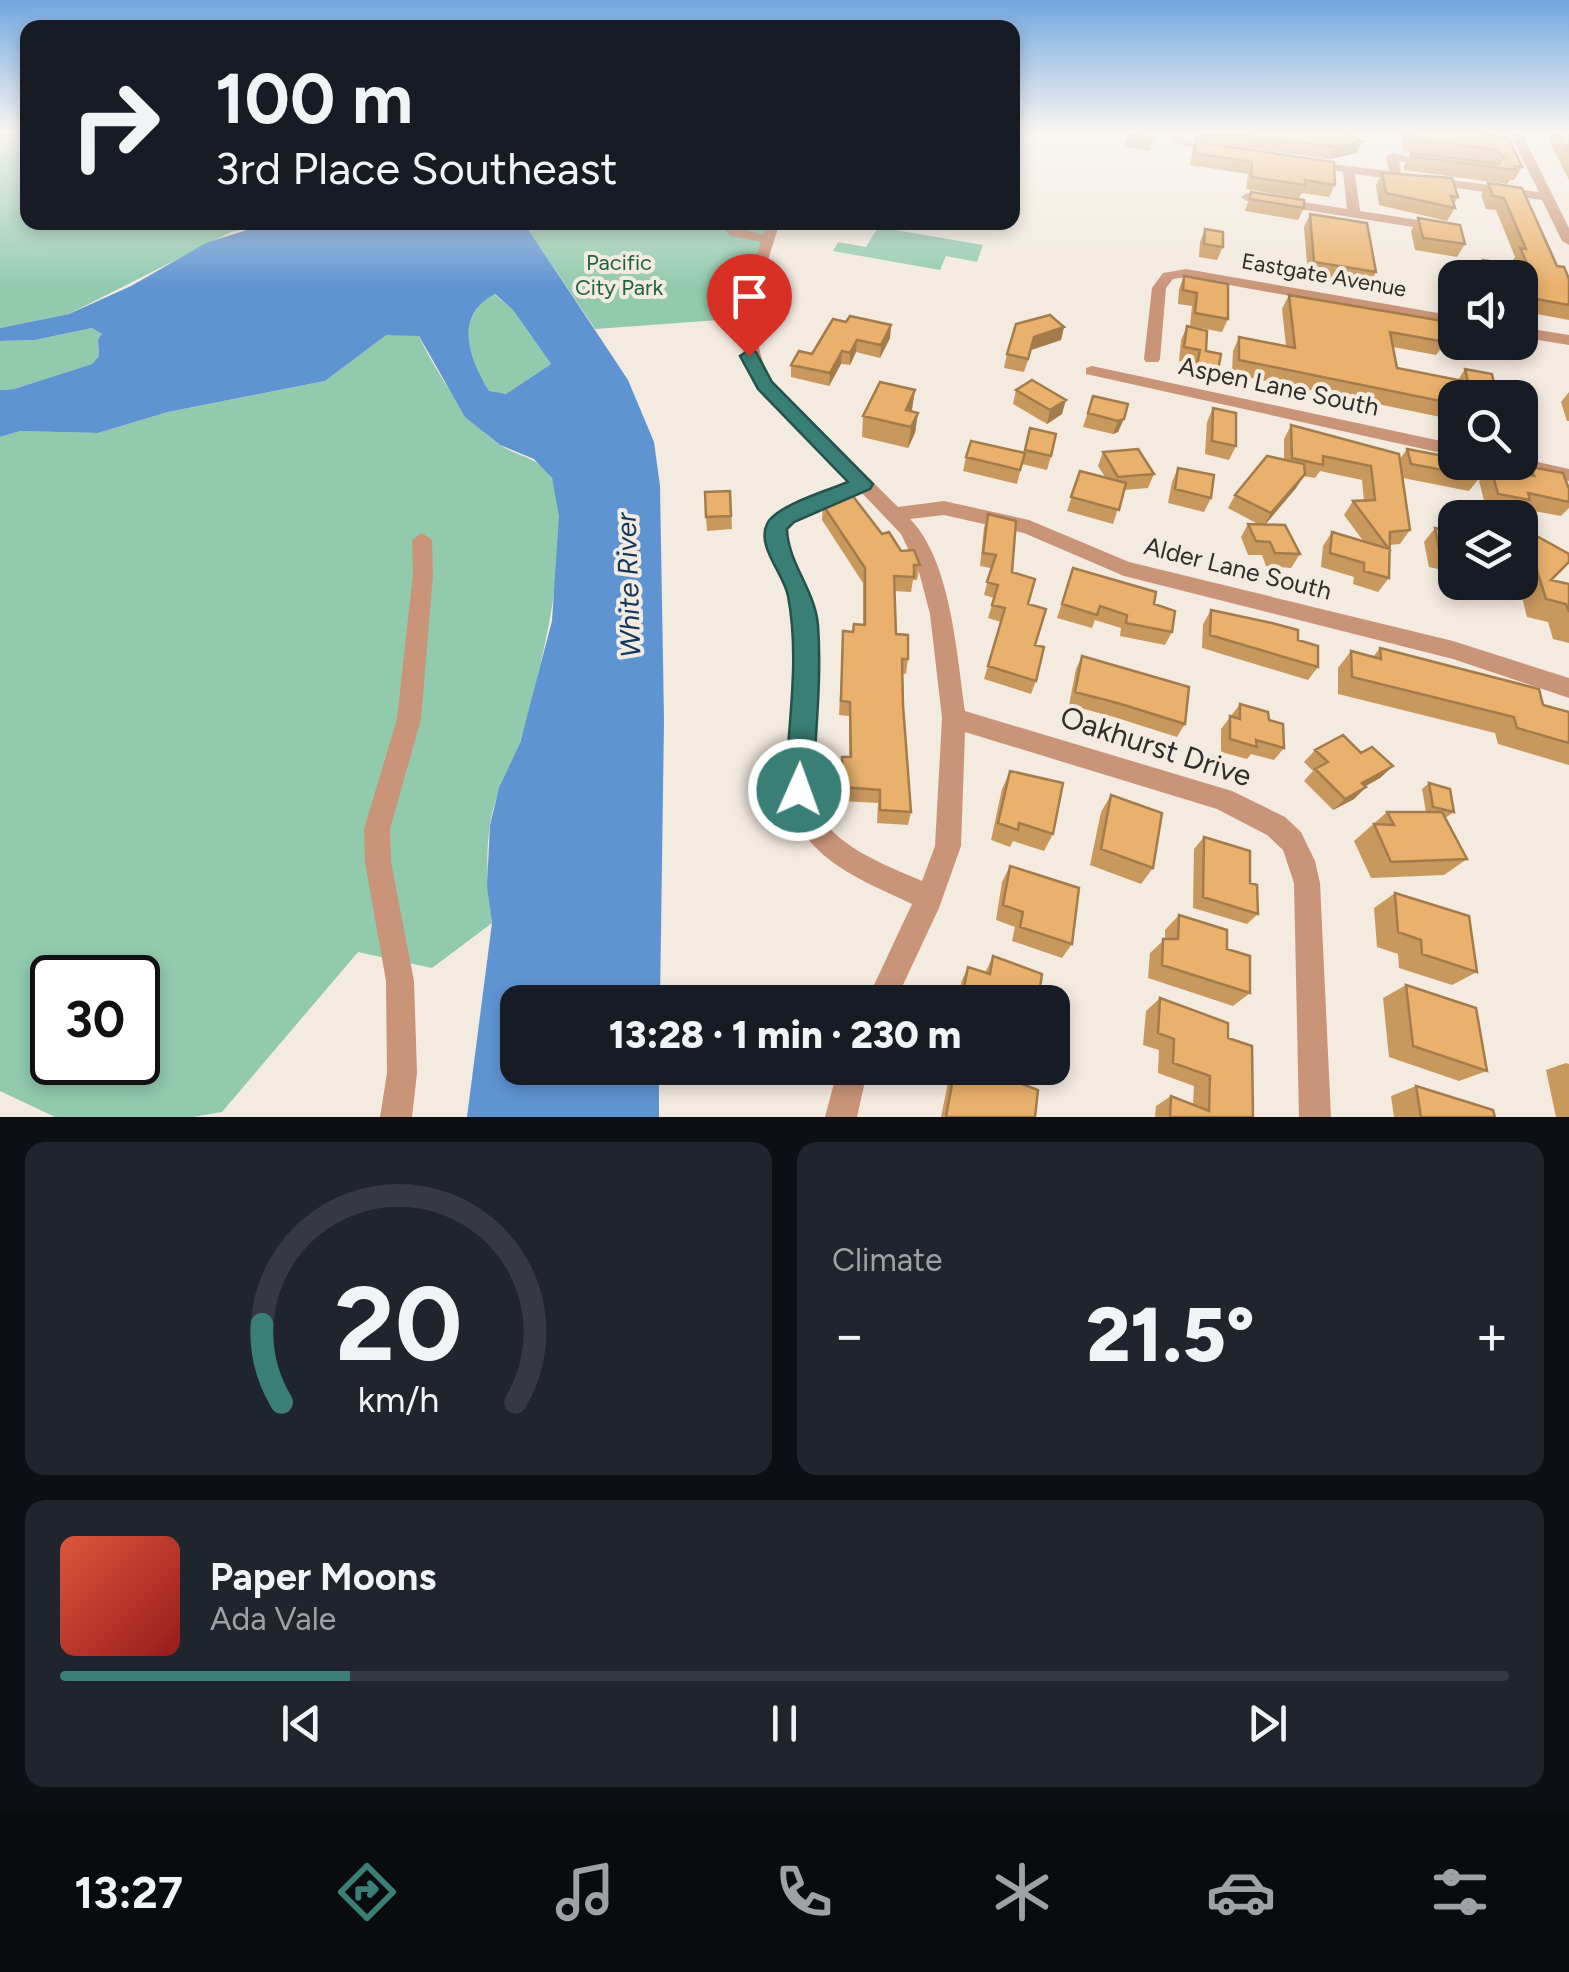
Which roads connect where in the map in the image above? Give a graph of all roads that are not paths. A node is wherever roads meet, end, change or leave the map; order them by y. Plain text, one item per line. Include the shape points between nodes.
1 (1351, 184) edge
2 (1452, 184) edge
3 (1540, 184) edge
4 (1247, 197) edge
5 (1547, 198) junction
6 (1354, 214) junction
7 (732, 230) edge
8 (1456, 230) edge
9 (772, 232) edge
10 (1569, 241) edge
11 (1438, 317) edge
12 (1538, 335) edge
13 (1569, 340) edge
14 (1152, 359) dead end
15 (1092, 371) dead end
16 (1438, 446) edge
17 (1538, 468) edge
18 (1569, 475) edge
19 (863, 484) junction
20 (895, 514) junction
21 (422, 540) dead end
22 (1569, 688) edge
23 (954, 718) junction
24 (929, 898) junction
25 (888, 985) edge
26 (849, 1085) edge
27 (396, 1117) edge
28 (840, 1117) edge
29 (1315, 1117) edge

1 - 6 street
2 - 5 street
3 - 5 street
4 - 6 street
5 - 10 street
6 - 8 street
7 - 9 street
9 - 19 street via 747,318 752,366
11 - 14 street, Eastgate Avenue via 1186,273 1168,276 1159,288
12 - 13 street
15 - 16 street, Aspen Lane South
17 - 18 street
19 - 20 street
19 - 24 street via 786,516 776,527 776,544 804,610 802,806 811,828 832,846
20 - 22 street, Alder Lane South via 944,508 1029,527 1124,568 1453,650
20 - 23 street via 933,583
21 - 27 street via 409,718 377,829 400,981
23 - 24 street via 952,818
23 - 29 street, Oakhurst Drive via 1223,799 1264,818 1292,841 1307,883
24 - 25 street
26 - 28 street

